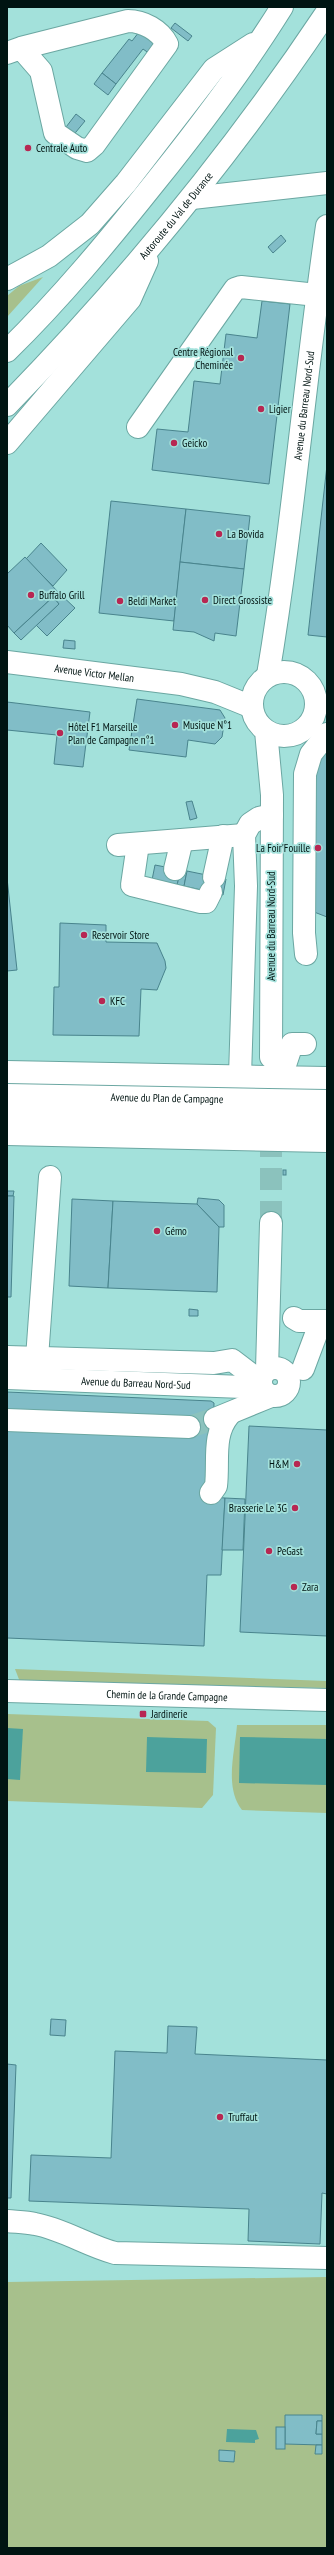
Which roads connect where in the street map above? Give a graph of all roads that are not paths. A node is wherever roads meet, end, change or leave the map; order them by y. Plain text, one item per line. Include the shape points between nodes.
1 (282, 7) edge
2 (327, 12) edge
3 (263, 38) junction
4 (14, 50) edge
5 (327, 183) edge
6 (192, 198) junction
7 (327, 226) edge
8 (155, 241) junction
9 (7, 279) edge
10 (317, 294) junction
11 (7, 351) edge
12 (7, 405) edge
13 (138, 427) dead end
14 (7, 443) edge
15 (284, 585) junction
16 (7, 662) edge
17 (311, 683) edge
18 (259, 690) junction
19 (321, 708) edge
20 (266, 731) junction
21 (298, 734) junction
22 (327, 734) edge
23 (272, 805) junction
24 (244, 835) junction
25 (223, 836) junction
26 (182, 840) junction
27 (172, 883) junction
28 (306, 954) dead end
29 (305, 1044) dead end
30 (271, 1057) dead end
31 (7, 1072) edge
32 (235, 1076) junction
33 (281, 1077) junction
34 (327, 1078) edge
35 (7, 1095) edge
36 (327, 1101) edge
37 (7, 1115) edge
38 (327, 1120) edge
39 (229, 1126) junction
40 (7, 1134) edge
41 (327, 1141) edge
42 (50, 1177) dead end
43 (271, 1223) tunnel mouth
44 (294, 1318) dead end
45 (324, 1321) edge
46 (269, 1349) junction
47 (7, 1356) edge
48 (37, 1358) junction
49 (232, 1360) junction
50 (303, 1369) dead end
51 (7, 1378) edge
52 (269, 1382) junction
53 (7, 1420) edge
54 (189, 1427) tunnel mouth
55 (211, 1493) dead end
56 (7, 1691) edge
57 (7, 1700) edge
58 (327, 1700) edge
59 (327, 1708) edge
60 (7, 2221) edge
61 (327, 2258) edge

1 - 3 main road
2 - 6 main road, Autoroute du Val de Durance via 258,112
3 - 9 main road via 214,69 144,161 90,224 49,256
3 - 11 main road via 199,127 81,273
4 - 4 main road via 41,71 55,133 86,151 94,145 167,44 163,36 145,24 128,21
5 - 6 main road
6 - 8 main road, Autoroute du Val de Durance
7 - 10 main road, Avenue du Barreau Nord-Sud
8 - 12 main road, Autoroute du Val de Durance
8 - 14 main road via 130,299
10 - 13 main road via 241,287 235,289
10 - 15 main road, Avenue du Barreau Nord-Sud
15 - 17 main road, Avenue du Barreau Nord-Sud via 285,641 289,661
15 - 18 main road, Avenue du Barreau Nord-Sud
16 - 18 main road, Avenue Victor Mellan via 210,690
17 - 18 main road via 279,672
17 - 19 main road via 316,703
18 - 20 main road via 259,724
19 - 21 main road via 306,728
20 - 21 main road via 281,737
20 - 23 main road, Avenue du Barreau Nord-Sud
21 - 23 main road, Avenue du Barreau Nord-Sud via 288,742 280,756
22 - 28 main road via 311,754 305,778
23 - 24 main road via 250,824
23 - 30 main road, Avenue du Barreau Nord-Sud
24 - 25 main road
24 - 32 main road via 246,886
25 - 26 main road
25 - 27 main road via 206,902
26 - 27 main road
26 - 27 main road via 128,844 132,885
29 - 33 main road via 292,1044
31 - 32 main road
32 - 33 main road
32 - 39 main road
33 - 34 main road
35 - 39 main road, Avenue du Plan de Campagne
36 - 39 main road, Avenue du Plan de Campagne
37 - 39 main road, Avenue du Plan de Campagne
38 - 39 main road, Avenue du Plan de Campagne
39 - 40 main road
39 - 41 main road
42 - 48 main road
43 - 46 main road
44 - 45 main road via 299,1321
45 - 50 main road
46 - 49 main road, Avenue du Barreau Nord-Sud
46 - 52 main road
47 - 48 main road, Avenue du Barreau Nord-Sud
48 - 49 main road, Avenue du Barreau Nord-Sud via 214,1363
49 - 52 main road
51 - 52 main road, Avenue du Barreau Nord-Sud via 242,1387
52 - 55 main road via 226,1412 218,1434 216,1486
53 - 54 main road
56 - 58 main road, Chemin de la Grande Campagne
57 - 59 main road, Chemin de la Grande Campagne
60 - 61 main road via 59,2231 95,2248 116,2253

